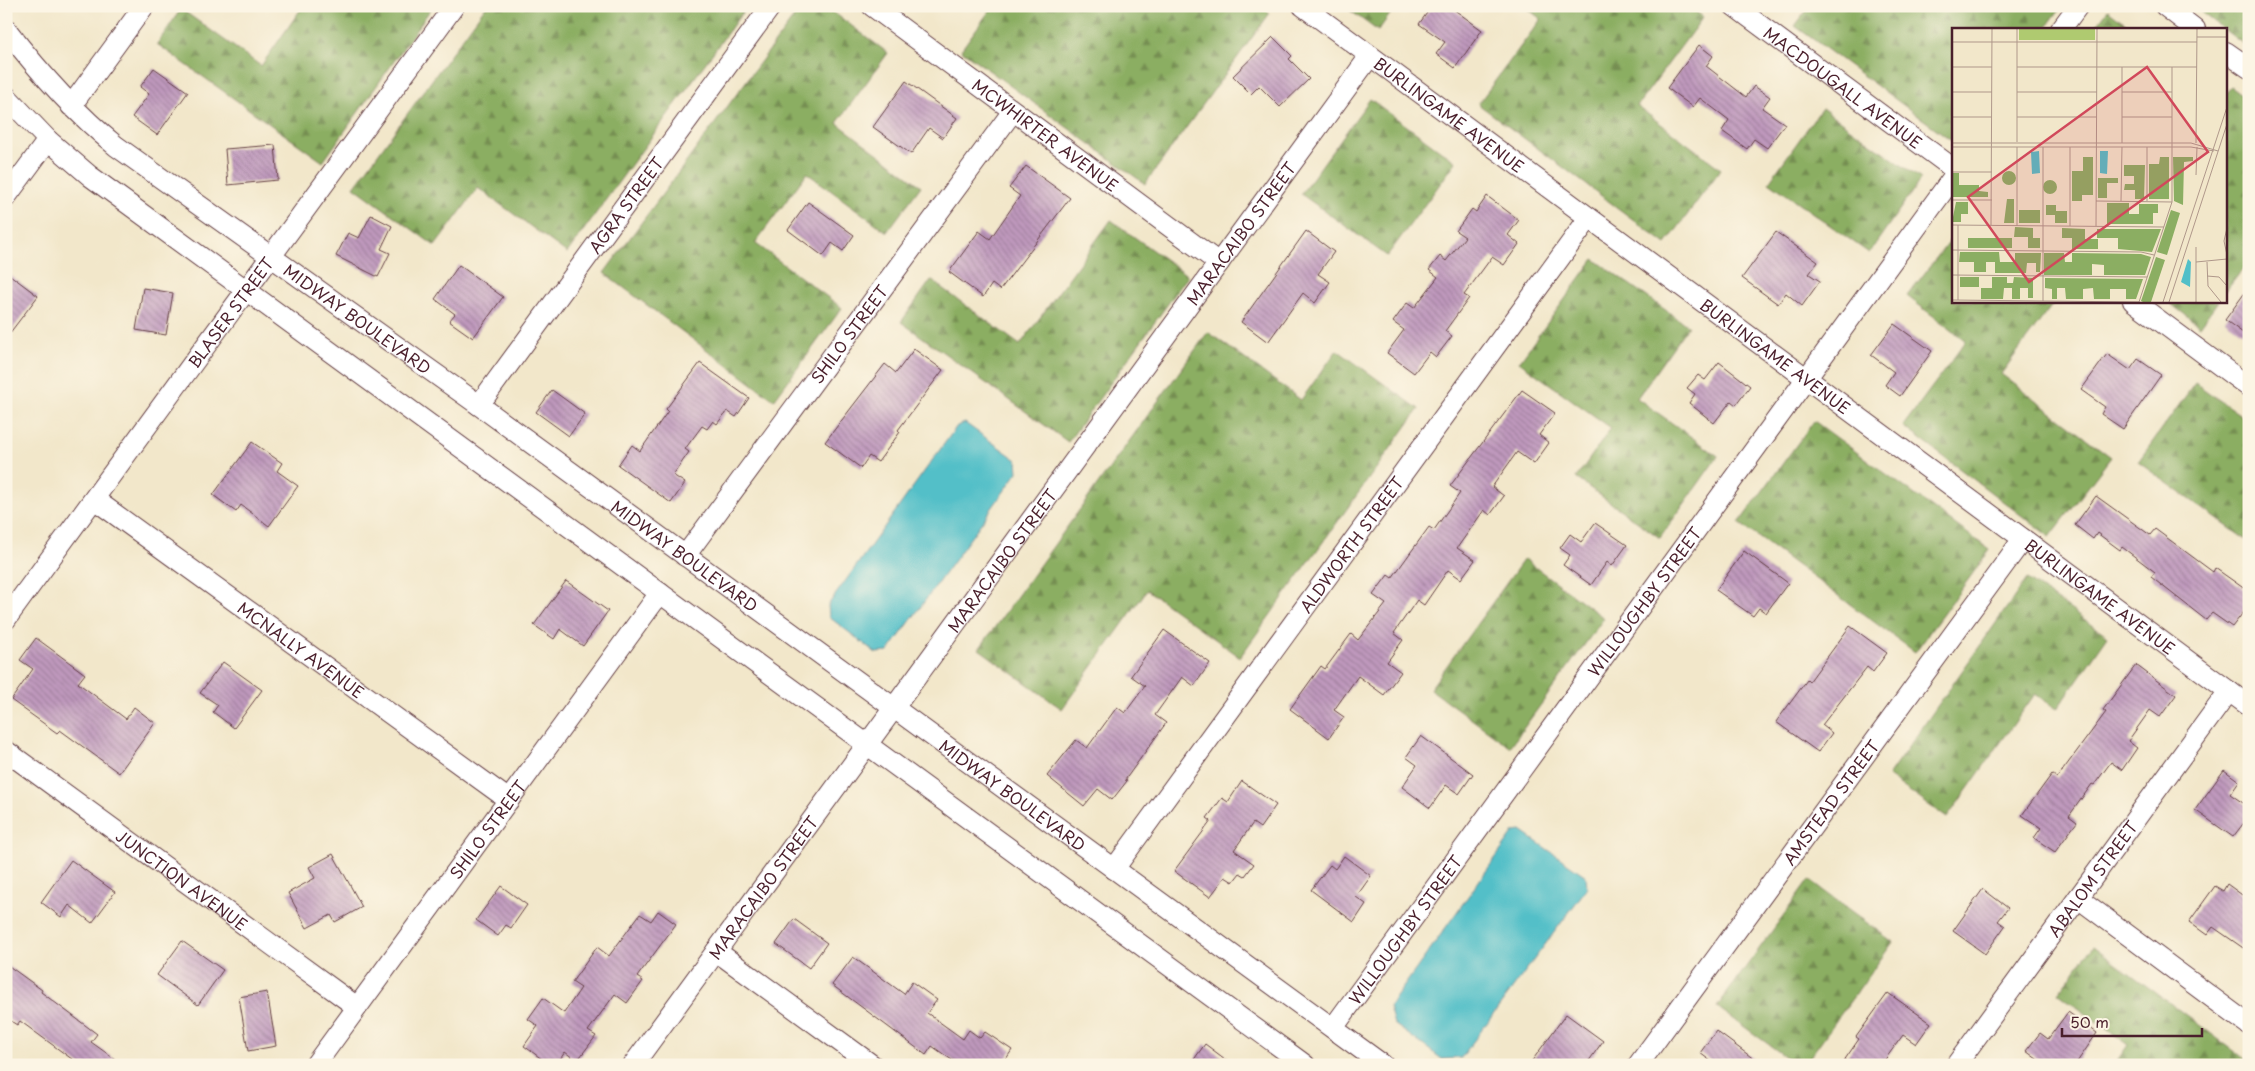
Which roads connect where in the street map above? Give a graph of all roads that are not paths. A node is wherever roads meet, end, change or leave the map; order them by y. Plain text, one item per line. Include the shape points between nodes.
1 (144, 6) edge
2 (454, 6) edge
3 (772, 6) edge
4 (872, 6) edge
5 (1302, 6) edge
6 (1734, 6) edge
7 (2078, 6) edge
8 (2165, 6) edge
9 (2062, 28) edge
10 (2194, 28) edge
11 (6, 29) edge
12 (2228, 53) edge
13 (1370, 56) junction
14 (2249, 68) edge
15 (6, 96) edge
16 (71, 106) junction
17 (1013, 111) junction
18 (48, 140) junction
19 (1952, 168) edge
20 (1952, 179) edge
21 (6, 197) edge
22 (1589, 218) junction
23 (271, 256) junction
24 (1219, 263) junction
25 (246, 290) junction
26 (2134, 302) edge
27 (1806, 378) junction
28 (2249, 387) edge
29 (479, 405) junction
30 (94, 499) junction
31 (2023, 539) junction
32 (685, 556) junction
33 (660, 593) junction
34 (6, 619) edge
35 (2229, 691) junction
36 (2249, 706) edge
37 (893, 708) junction
38 (868, 744) junction
39 (6, 752) edge
40 (509, 800) junction
41 (1114, 869) junction
42 (2078, 898) junction
43 (716, 951) junction
44 (357, 1007) junction
45 (2249, 1025) edge
46 (1333, 1028) junction
47 (315, 1065) edge
48 (633, 1065) edge
49 (872, 1065) edge
50 (1305, 1065) edge
51 (1383, 1065) edge
52 (1638, 1065) edge
53 (1956, 1065) edge

1 - 16 street
2 - 23 street, BLASER STREET
3 - 29 street, AGRA STREET
4 - 17 street, MCWHIRTER AVENUE
5 - 13 street, BURLINGAME AVENUE
6 - 19 street, MACDOUGALL AVENUE
7 - 9 street
8 - 10 street
11 - 16 street, MIDWAY BOULEVARD
12 - 14 street
13 - 22 street, BURLINGAME AVENUE
13 - 24 street, MARACAIBO STREET
15 - 18 street
16 - 23 street, MIDWAY BOULEVARD via 116,146
17 - 24 street, MCWHIRTER AVENUE
17 - 32 street, SHILO STREET
18 - 21 street
18 - 25 street via 90,176
20 - 27 street, WILLOUGHBY STREET
22 - 27 street, BURLINGAME AVENUE
22 - 41 street, ALDWORTH STREET
23 - 25 street, BLASER STREET
23 - 29 street, MIDWAY BOULEVARD
24 - 37 street, MARACAIBO STREET
25 - 30 street, BLASER STREET
25 - 33 street
26 - 28 street
27 - 31 street, BURLINGAME AVENUE
27 - 46 street, WILLOUGHBY STREET
29 - 32 street, MIDWAY BOULEVARD
30 - 34 street, BLASER STREET
30 - 40 street, MCNALLY AVENUE
31 - 35 street, BURLINGAME AVENUE
31 - 52 street, AMSTEAD STREET
32 - 37 street, MIDWAY BOULEVARD
33 - 38 street
33 - 40 street, SHILO STREET
35 - 36 street, BURLINGAME AVENUE
35 - 42 street, ABALOM STREET
37 - 38 street, MARACAIBO STREET
37 - 41 street, MIDWAY BOULEVARD
38 - 43 street, MARACAIBO STREET
38 - 50 street
39 - 44 street, JUNCTION AVENUE
40 - 44 street, SHILO STREET
41 - 46 street, MIDWAY BOULEVARD
42 - 45 street
42 - 53 street, ABALOM STREET
43 - 48 street, MARACAIBO STREET
43 - 49 street
44 - 47 street, SHILO STREET
46 - 51 street, MIDWAY BOULEVARD

